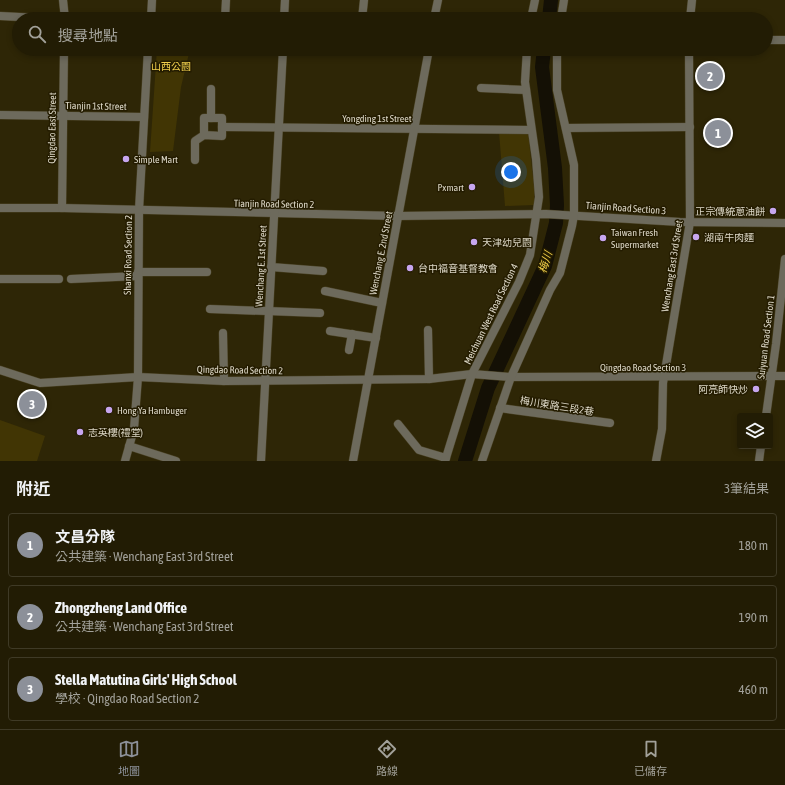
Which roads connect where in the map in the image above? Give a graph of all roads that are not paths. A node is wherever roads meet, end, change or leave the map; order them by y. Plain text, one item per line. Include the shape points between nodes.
1 (63, 0) edge
2 (152, 0) edge
3 (226, 0) edge
4 (285, 0) edge
5 (364, 0) edge
6 (438, 0) edge
7 (535, 0) edge
8 (564, 0) edge
9 (692, 0) edge
10 (64, 12) edge
11 (151, 12) edge
12 (225, 12) edge
13 (284, 12) edge
14 (363, 12) edge
15 (435, 12) edge
16 (533, 12) edge
17 (562, 12) edge
18 (691, 12) edge
19 (0, 16) edge
20 (12, 17) edge
21 (773, 40) edge
22 (785, 40) edge
23 (64, 56) edge
24 (148, 56) edge
25 (282, 56) edge
26 (428, 56) edge
27 (527, 56) edge
28 (557, 56) edge
29 (689, 56) edge
30 (481, 88) dead end
31 (211, 89) dead end
32 (526, 90) junction
33 (0, 115) edge
34 (62, 116) junction
35 (144, 117) junction
36 (211, 118) junction
37 (222, 127) junction
38 (278, 127) junction
39 (690, 127) junction
40 (415, 128) junction
41 (566, 128) junction
42 (531, 130) junction
43 (204, 135) junction
44 (195, 160) dead end
45 (0, 208) edge
46 (62, 208) junction
47 (139, 210) junction
48 (274, 214) junction
49 (537, 214) junction
50 (548, 214) joint
51 (574, 215) junction
52 (398, 216) junction
53 (690, 222) junction
54 (785, 223) edge
55 (785, 259) edge
56 (271, 267) junction
57 (323, 271) dead end
58 (207, 272) dead end
59 (138, 274) junction
60 (0, 279) edge
61 (58, 279) dead end
62 (71, 279) dead end
63 (325, 291) dead end
64 (382, 303) junction
65 (210, 309) dead end
66 (268, 310) junction
67 (320, 314) dead end
68 (428, 330) dead end
69 (330, 331) dead end
70 (223, 333) dead end
71 (352, 334) junction
72 (376, 338) junction
73 (349, 350) dead end
74 (0, 370) edge
75 (472, 374) junction
76 (502, 376) joint
77 (665, 376) junction
78 (772, 376) junction
79 (785, 376) edge
80 (138, 377) junction
81 (511, 377) junction
82 (368, 379) junction
83 (429, 379) junction
84 (265, 380) junction
85 (224, 381) junction
86 (500, 408) junction
87 (766, 413) edge
88 (398, 424) dead end
89 (610, 424) dead end
90 (129, 446) junction
91 (761, 449) edge
92 (446, 459) edge
93 (125, 461) edge
94 (176, 461) edge
95 (261, 461) edge
96 (353, 461) edge
97 (482, 461) edge
98 (656, 461) edge
99 (759, 461) edge

1 - 10 street
2 - 11 street
3 - 12 street
4 - 13 street
5 - 14 street
6 - 15 street
7 - 16 street
8 - 17 street
9 - 18 street
19 - 20 street
21 - 22 street
23 - 34 street, Qingdao East Street
24 - 35 street, Shanxi Road Section 2
25 - 38 street, Wenchang E. 1st Street
26 - 40 street, Wenchang E. 2nd Street
27 - 32 street, Meichuan West Road Section 4
28 - 41 street via 557,90
29 - 39 street, Wenchang East 3rd Street
30 - 32 street
31 - 36 street
32 - 42 street, Meichuan West Road Section 4
33 - 34 street, Tianjin 1st Street
34 - 35 street, Tianjin 1st Street
34 - 46 street, Qingdao East Street
35 - 47 street, Shanxi Road Section 2
36 - 37 street via 222,118
36 - 43 street via 204,118
37 - 38 street, Yongding 1st Street
37 - 43 street via 222,136
38 - 40 street, Yongding 1st Street
38 - 48 street, Wenchang E. 1st Street
39 - 41 street
39 - 53 street, Wenchang East 3rd Street
40 - 42 street, Yongding 1st Street
40 - 52 street, Wenchang E. 2nd Street
41 - 51 street via 574,165
42 - 49 street, Meichuan West Road Section 4 via 537,167
43 - 44 street via 196,141
45 - 46 street, Tianjin Road Section 2
46 - 47 street, Tianjin Road Section 2
47 - 48 street, Tianjin Road Section 2
47 - 59 street, Shanxi Road Section 2
48 - 52 street, Tianjin Road Section 2
48 - 56 street, Wenchang E. 1st Street
49 - 50 street, Tianjin Road Section 2
49 - 52 street, Tianjin Road Section 2
49 - 75 street, Meichuan West Road Section 4 via 527,262 519,282
50 - 51 street, Tianjin Road Section 3
51 - 53 street, Tianjin Road Section 3
51 - 81 street via 560,273
52 - 64 street, Wenchang E. 2nd Street
53 - 54 street, Tianjin Road Section 3
53 - 77 street, Wenchang East 3rd Street
55 - 78 street, Suiyuan Road Section 1
56 - 57 street
56 - 66 street, Wenchang E. 1st Street
58 - 59 street
59 - 62 street
59 - 80 street, Shanxi Road Section 2
60 - 61 street
63 - 64 street
64 - 72 street, Wenchang E. 2nd Street
65 - 66 street
66 - 67 street
66 - 84 street, Wenchang E. 1st Street
68 - 83 street
69 - 71 street
70 - 85 street
71 - 72 street
71 - 73 street
72 - 82 street, Wenchang E. 2nd Street
74 - 80 street, Qingdao Road Section 2 via 40,383
75 - 76 street, Qingdao Road Section 2
75 - 83 street, Qingdao Road Section 2
75 - 92 street, Meichuan West Road Section 4
76 - 81 street, Qingdao Road Section 3
77 - 78 street, Qingdao Road Section 3
77 - 81 street, Qingdao Road Section 3
77 - 98 street, Wenchang East 3rd Street via 662,429
78 - 79 street, Qingdao Road Section 3
78 - 87 street, Suiyuan Road Section 1
80 - 85 street, Qingdao Road Section 2
80 - 90 street, Shanxi Road Section 2 via 134,429
81 - 86 street
82 - 83 street, Qingdao Road Section 2
82 - 84 street, Qingdao Road Section 2
82 - 96 street, Wenchang E. 2nd Street
84 - 85 street, Qingdao Road Section 2
84 - 95 street, Wenchang E. 1st Street
86 - 89 street, 梅川東路三段2巷
86 - 97 street
88 - 92 street via 419,450
90 - 93 street, Shanxi Road Section 2
90 - 94 street
91 - 99 street

